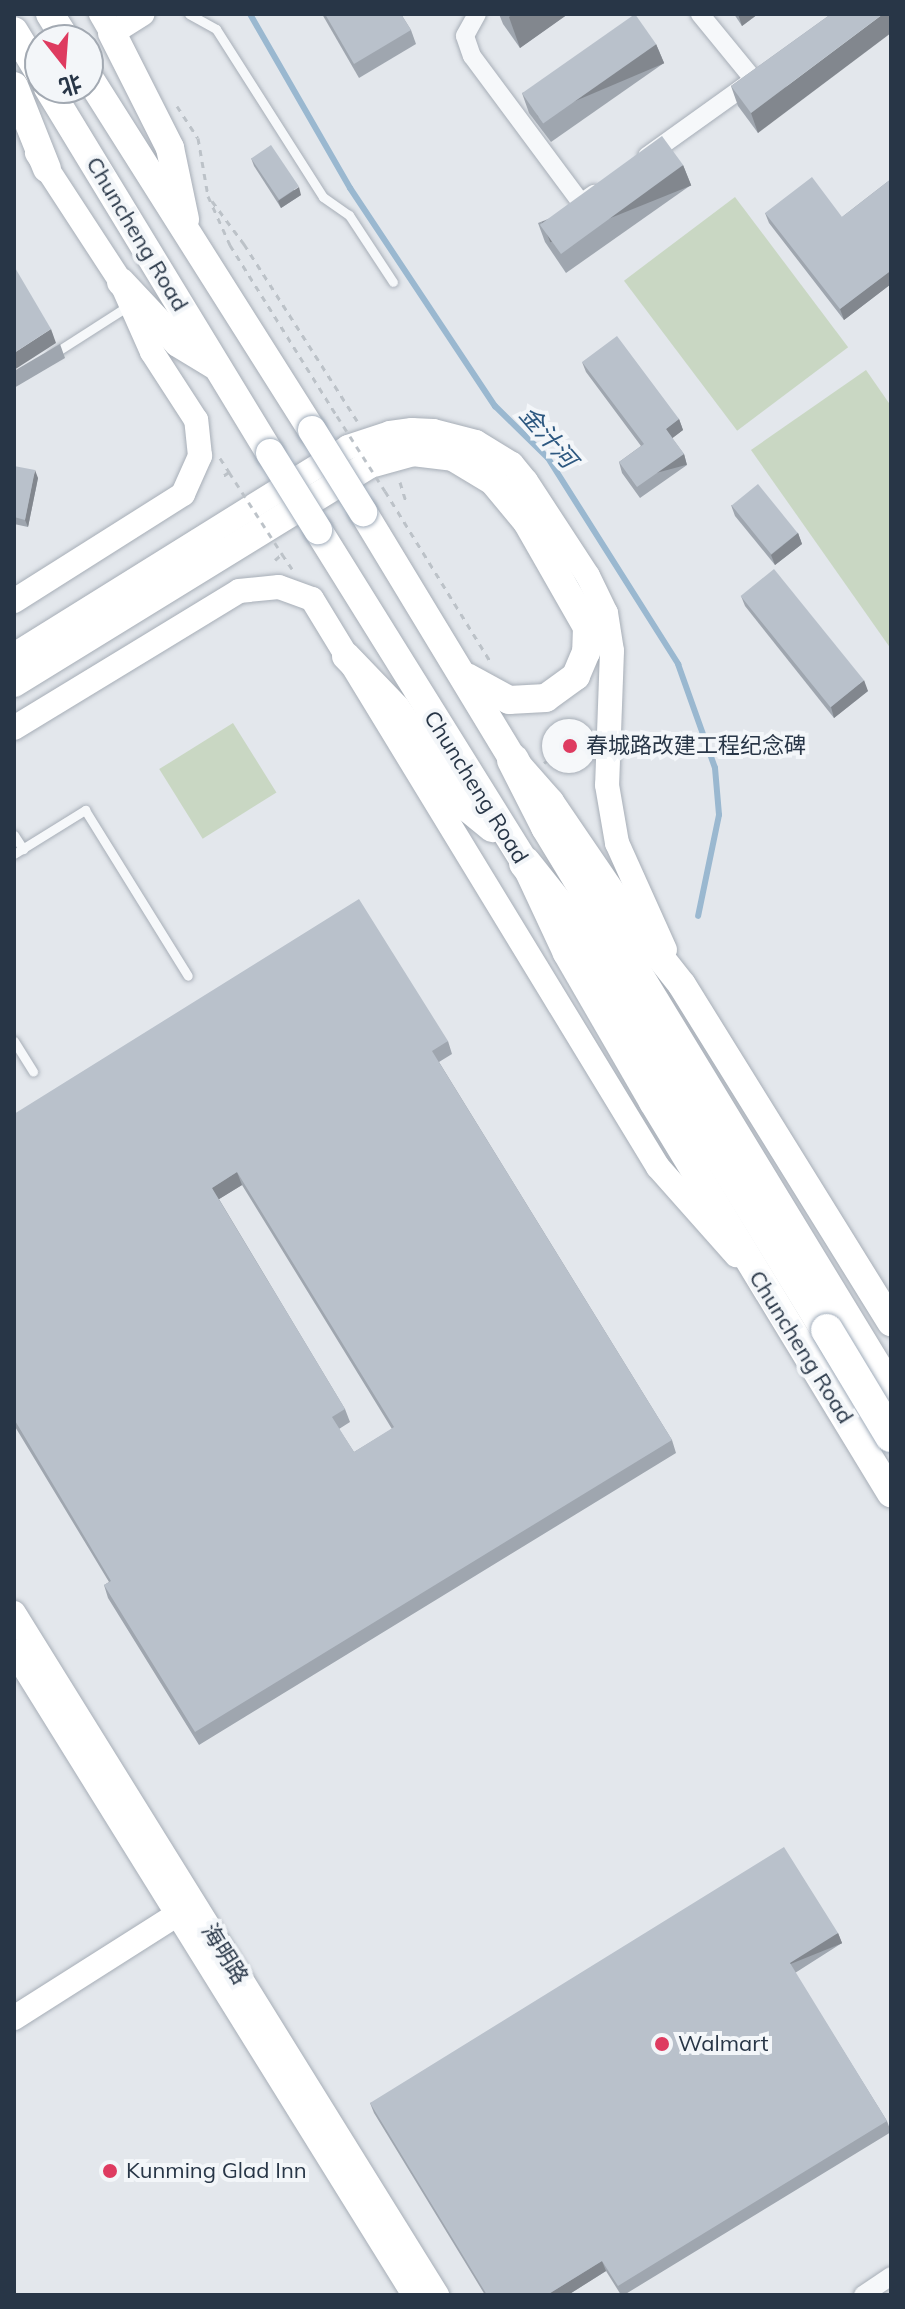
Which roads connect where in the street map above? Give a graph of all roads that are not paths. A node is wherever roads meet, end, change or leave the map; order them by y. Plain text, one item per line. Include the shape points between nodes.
1 (143, 14) edge
2 (189, 14) edge
3 (477, 14) edge
4 (700, 14) edge
5 (106, 24) edge
6 (14, 86) edge
7 (104, 102) edge
8 (58, 104) edge
9 (14, 118) edge
10 (630, 168) edge
11 (47, 169) junction
12 (606, 185) edge
13 (189, 239) junction
14 (393, 282) dead end
15 (126, 293) junction
16 (40, 362) dead end
17 (218, 368) junction
18 (14, 601) edge
19 (14, 655) edge
20 (346, 656) junction
21 (463, 674) junction
22 (14, 683) edge
23 (14, 728) edge
24 (536, 760) junction
25 (14, 835) edge
26 (19, 852) edge
27 (518, 854) junction
28 (188, 976) dead end
29 (682, 985) junction
30 (14, 1041) edge
31 (33, 1072) dead end
32 (762, 1284) junction
33 (891, 1322) edge
34 (837, 1324) junction
35 (891, 1392) edge
36 (891, 1436) edge
37 (891, 1493) edge
38 (14, 1613) edge
39 (14, 1651) edge
40 (185, 1910) junction
41 (14, 2018) edge
42 (891, 2276) edge
43 (414, 2295) edge
44 (437, 2295) edge
45 (863, 2295) edge

1 - 5 main road
2 - 14 lane via 216,29 323,197 349,215
3 - 12 street via 465,36 497,94 581,203
4 - 10 street via 759,76
5 - 13 main road via 170,148
6 - 11 main road
7 - 13 main road, Chuncheng Road
8 - 17 main road, Chuncheng Road
9 - 11 main road
11 - 15 main road
13 - 21 main road, Chuncheng Road, bridge
15 - 16 lane
15 - 17 main road via 178,343
15 - 18 main road via 152,352 196,420 200,456 194,475 183,494 166,507
17 - 27 main road, Chuncheng Road, bridge
19 - 29 main road via 348,447 412,430 476,442 512,464 526,481 606,613 612,651 607,785 617,843 634,890
20 - 23 main road via 312,599 279,587 239,591
20 - 27 main road via 396,708 459,801
20 - 32 main road via 658,1167
21 - 22 main road via 509,700 546,698 576,676 586,652 587,627 527,522 493,481 453,457 413,452 370,464
21 - 24 main road, Chuncheng Road
24 - 29 main road, Chuncheng Road via 550,802
24 - 34 highway via 547,827
25 - 26 lane
26 - 28 lane via 85,810
27 - 32 main road, Chuncheng Road via 567,953
27 - 34 highway via 592,947
29 - 33 main road, Chuncheng Road
30 - 31 lane
32 - 37 main road, Chuncheng Road
34 - 35 highway
34 - 36 highway, bridge
38 - 40 main road, 海明路
39 - 40 main road, 海明路
40 - 41 main road
40 - 43 main road, 海明路
40 - 44 main road, 海明路
42 - 45 street

